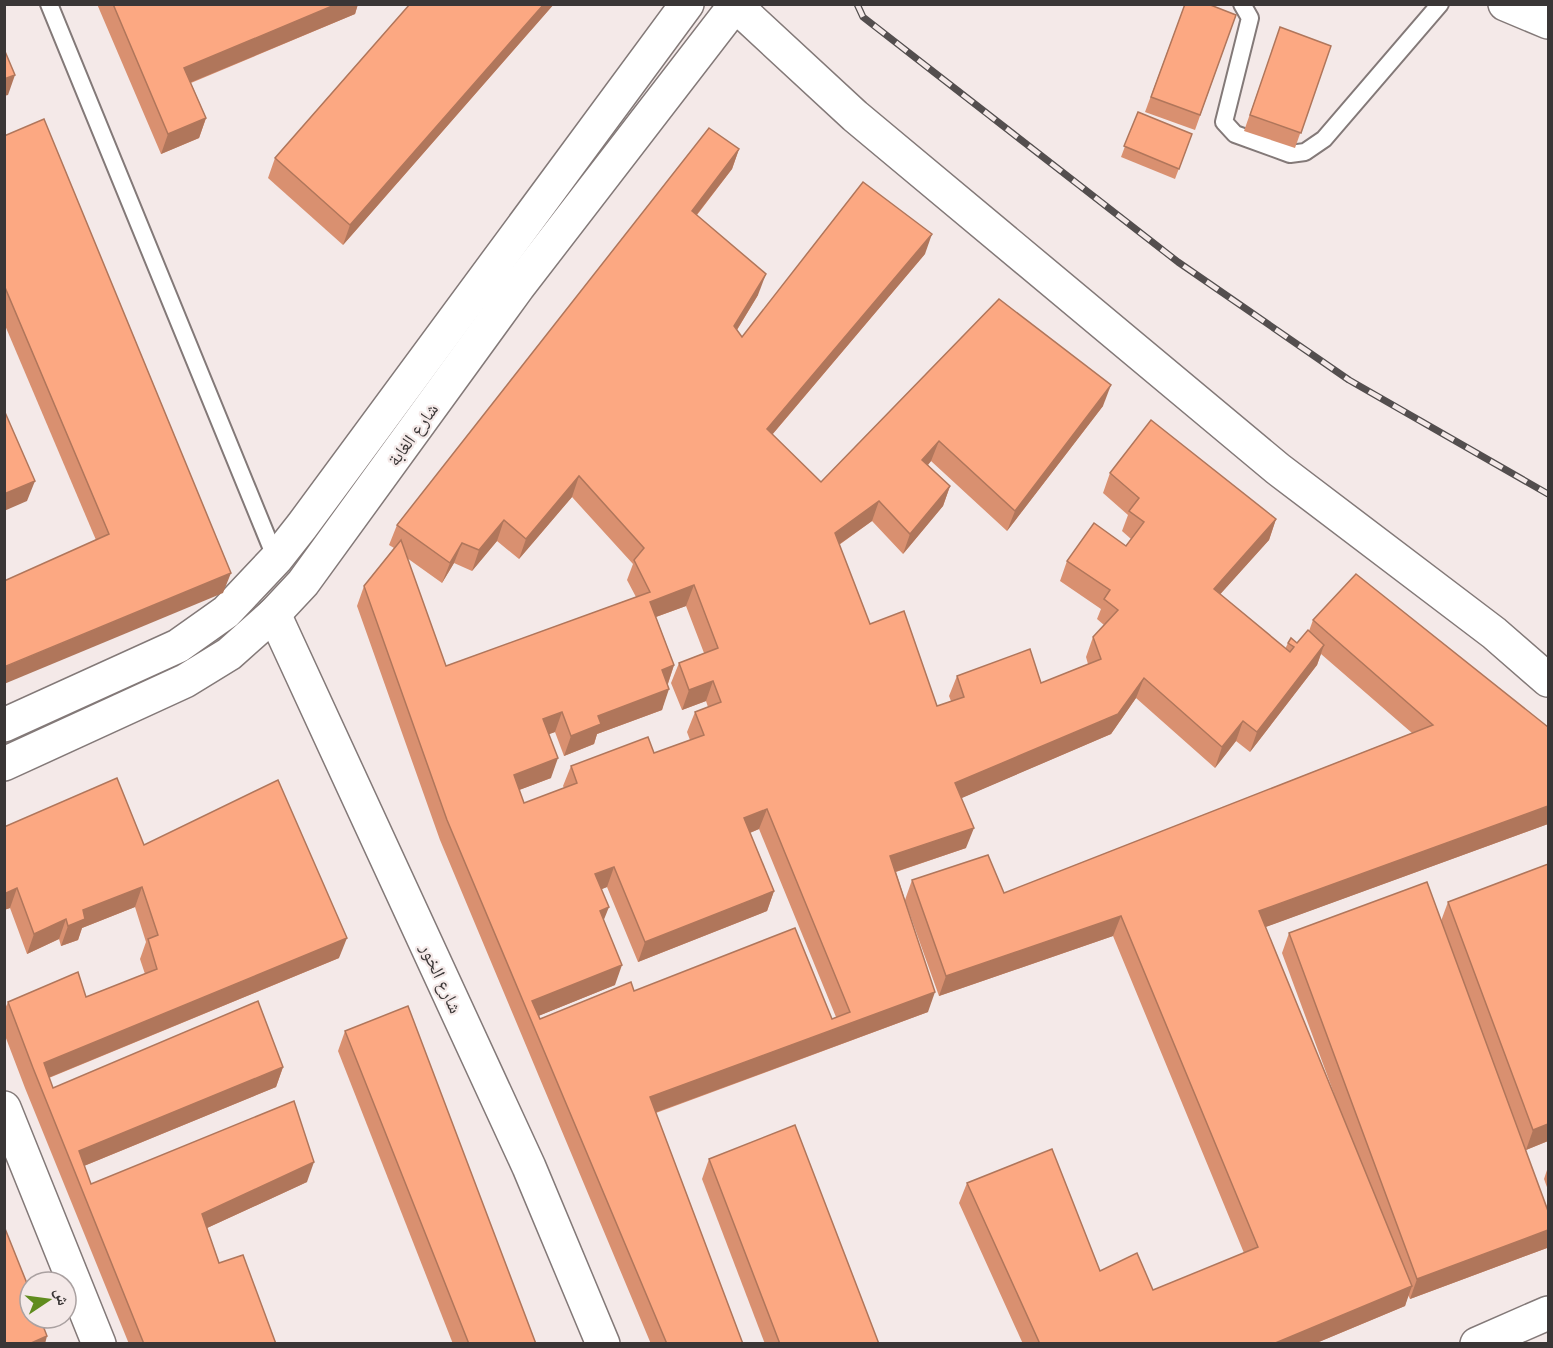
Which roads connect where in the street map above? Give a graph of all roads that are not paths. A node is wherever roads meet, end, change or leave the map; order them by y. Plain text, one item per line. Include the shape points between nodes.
1 (49, 4) edge
2 (687, 4) edge
3 (1242, 4) edge
4 (1440, 4) edge
5 (1505, 4) edge
6 (735, 5) edge
7 (1548, 22) edge
8 (276, 560) junction
9 (274, 614) junction
10 (1548, 680) edge
11 (4, 725) edge
12 (4, 764) edge
13 (4, 1108) edge
14 (1540, 1325) edge
15 (99, 1344) edge
16 (603, 1344) edge
17 (1478, 1344) edge

1 - 8 lane
2 - 8 street, شارع الغابة
3 - 4 lane via 1250,18 1224,122 1235,134 1290,154 1305,152 1324,139
5 - 7 street
6 - 9 street, شارع الغابة via 518,287 303,582
6 - 10 street via 855,116 1278,468 1494,633
8 - 11 street, شارع الغابة via 226,612 178,646
9 - 12 street, شارع الغابة via 229,654 185,681
9 - 16 street, شارع الخور via 529,1167
13 - 15 street
14 - 17 street

